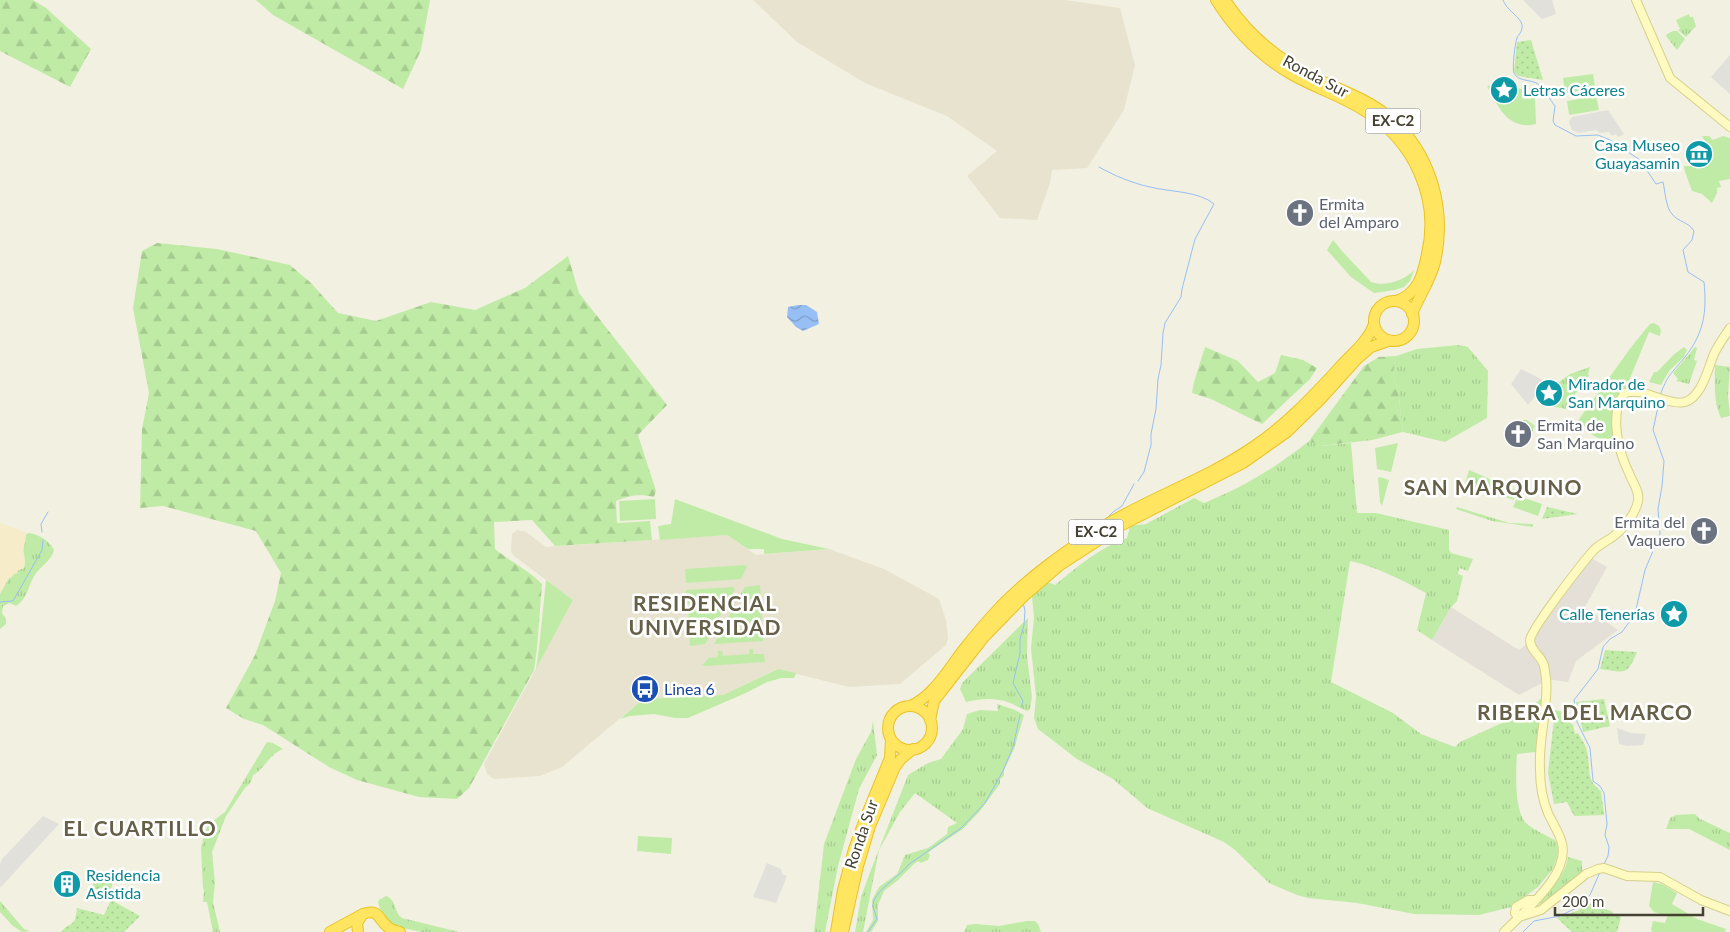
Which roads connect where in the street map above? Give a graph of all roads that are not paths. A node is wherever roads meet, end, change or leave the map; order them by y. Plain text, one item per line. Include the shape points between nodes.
1 (1216, 0) edge
2 (1224, 0) edge
3 (1636, 0) edge
4 (1729, 128) edge
5 (1396, 301) junction
6 (1412, 314) junction
7 (1374, 324) junction
8 (1730, 328) edge
9 (1388, 340) junction
10 (1203, 480) junction
11 (1005, 608) junction
12 (910, 706) junction
13 (930, 720) junction
14 (891, 739) junction
15 (913, 749) junction
16 (1538, 907) junction
17 (1730, 911) edge
18 (362, 914) junction
19 (1518, 917) junction
20 (382, 921) junction
21 (330, 932) edge
22 (358, 932) edge
23 (381, 932) edge
24 (400, 932) edge
25 (836, 932) edge
26 (843, 932) edge
27 (1504, 932) edge

1 - 5 highway, Ronda Sur / EX-C2 via 1238,30 1270,60 1381,121 1395,134 1413,160 1426,189 1431,236 1418,284 1410,295
2 - 6 highway, Ronda Sur / EX-C2 via 1243,25 1274,53 1315,78 1371,105 1389,117 1413,144 1434,190 1439,238 1428,282
3 - 4 main road via 1670,78
5 - 6 highway via 1406,305
5 - 7 highway, EX-C2 via 1386,302 1378,308
6 - 9 highway, EX-C2 via 1414,324 1409,334 1400,340
7 - 9 highway via 1378,334
7 - 10 highway, EX-C2 via 1367,339 1280,428
8 - 16 main road via 1714,354 1700,388 1685,402 1630,392 1621,398 1616,421 1618,441 1638,502 1616,535 1595,549 1531,638 1535,652 1544,663 1547,688 1539,766 1541,787 1544,803 1561,839 1563,853 1562,864
9 - 10 highway, EX-C2 via 1371,347 1357,359 1287,432 1243,463
10 - 11 highway, EX-C2 via 1144,504 1100,529 1052,562
11 - 12 highway, EX-C2 via 969,643 932,691
11 - 13 highway, EX-C2 via 938,695
12 - 13 highway via 922,710
12 - 14 highway, EX-C2 via 898,709 890,718
13 - 15 highway, EX-C2 via 930,737 922,746
14 - 15 highway via 900,747
14 - 25 highway, Ronda Sur / EX-C2 via 890,758 854,849
15 - 26 highway, Ronda Sur / EX-C2 via 895,767 870,826
16 - 17 main road via 1586,874 1601,868 1626,876 1660,876 1700,900
16 - 19 main road
16 - 19 main road via 1528,900 1516,907 1514,913
18 - 20 highway via 374,913
18 - 21 highway
18 - 22 highway via 357,922
19 - 27 main road
20 - 23 highway
20 - 24 highway via 389,929

